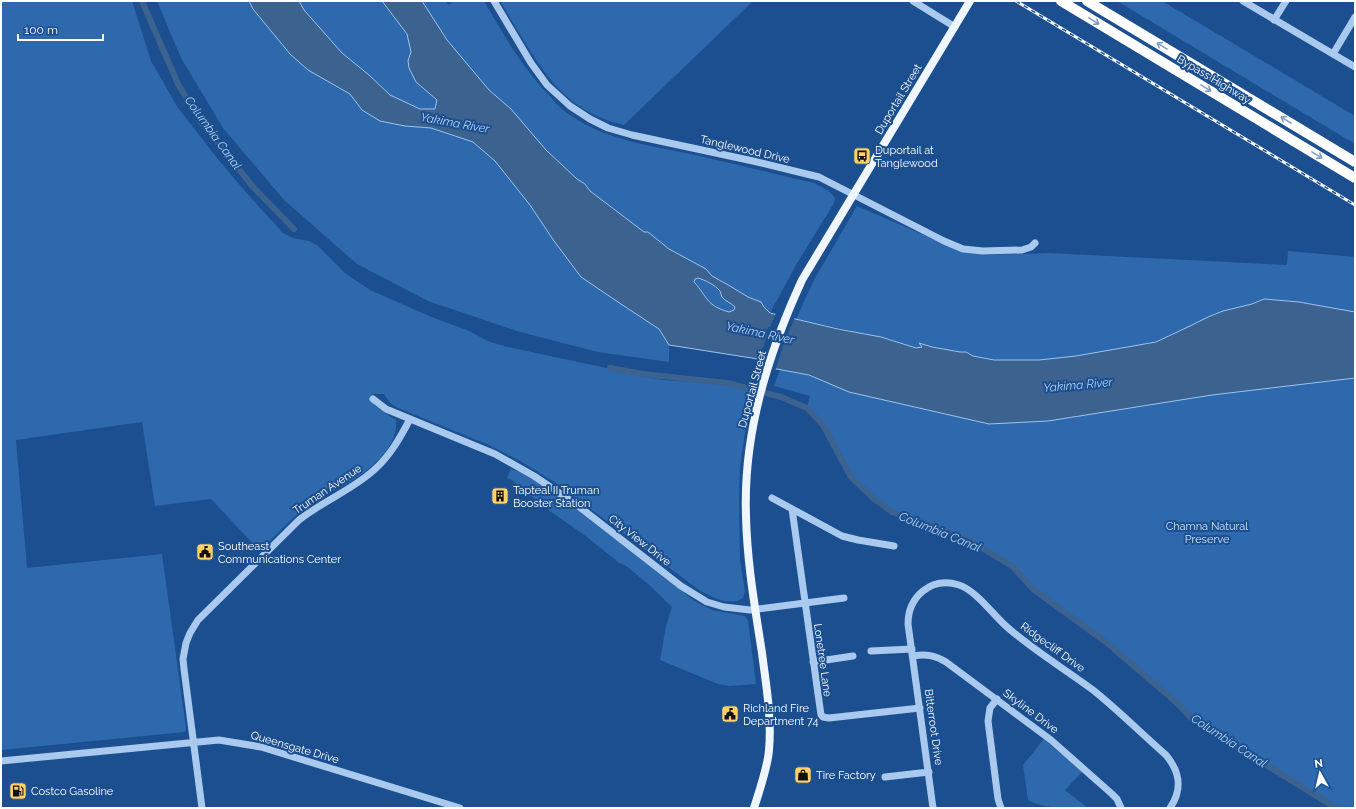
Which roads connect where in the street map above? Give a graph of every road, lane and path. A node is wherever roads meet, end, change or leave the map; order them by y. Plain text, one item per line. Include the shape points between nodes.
1 (494, 1) edge
2 (913, 1) edge
3 (970, 1) edge
4 (1061, 1) edge
5 (1087, 1) edge
6 (1243, 1) edge
7 (1286, 1) edge
8 (1355, 17) edge
9 (1274, 20) junction
10 (955, 26) junction
11 (1333, 54) junction
12 (1355, 68) edge
13 (1355, 162) edge
14 (1355, 178) edge
15 (853, 194) junction
16 (1035, 243) dead end
17 (373, 398) dead end
18 (410, 419) junction
19 (772, 498) dead end
20 (792, 509) junction
21 (894, 546) dead end
22 (844, 598) dead end
23 (804, 603) junction
24 (755, 609) junction
25 (871, 651) dead end
26 (913, 652) junction
27 (853, 656) dead end
28 (812, 662) junction
29 (997, 699) junction
30 (920, 708) junction
31 (193, 742) junction
32 (1, 761) edge
33 (928, 772) junction
34 (885, 777) dead end
35 (202, 808) edge
36 (460, 808) edge
37 (754, 808) edge
38 (933, 808) edge
39 (1001, 808) edge
40 (1121, 808) edge
41 (1170, 808) edge

1 - 15 street, Tanglewood Drive via 547,85 570,106 590,119 608,128 632,135 810,175
2 - 10 street
3 - 10 main road, Duportail Street
4 -> 14 highway, Bypass Highway
13 -> 5 highway, Bypass Highway
6 - 9 street
7 - 9 street
8 - 11 street
9 - 11 street
10 - 15 main road, Duportail Street
11 - 12 street
15 - 16 street, Tanglewood Drive via 944,241 963,248 983,251 1020,250
15 - 24 main road, Duportail Street via 802,280 786,314 765,373 755,412 747,468 746,514
17 - 18 street, City View Drive via 386,409
18 - 24 street, City View Drive via 495,454 534,476 577,505 699,598 724,607
18 - 31 street, Truman Avenue via 395,446 380,465 363,479 299,520 203,614 193,627 186,643 183,663
19 - 20 street
20 - 21 street via 849,539
20 - 23 street, Lonetree Lane
22 - 23 street, City View Drive
23 - 24 street, City View Drive
23 - 28 street, Lonetree Lane
24 - 37 main road, Duportail Street via 768,697 770,731 769,752
25 - 26 street, Skyline Drive
26 - 29 street, Skyline Drive via 939,658
26 - 30 street, Bitterroot Drive
26 - 41 street, Ridgecliff Drive via 908,616 915,599 929,588 943,583 966,588 1010,630 1092,690 1166,755 1175,767 1178,780 1177,794
27 - 28 street
28 - 30 street, Lonetree Lane via 819,711 823,717
29 - 39 street via 990,708 988,721
29 - 40 street, Skyline Drive via 1061,748 1117,799
30 - 33 street, Bitterroot Drive
31 - 32 street, Queensgate Drive
31 - 35 street, Truman Avenue
31 - 36 street, Queensgate Drive via 218,740 260,747
33 - 34 street
33 - 38 street, Bitterroot Drive

